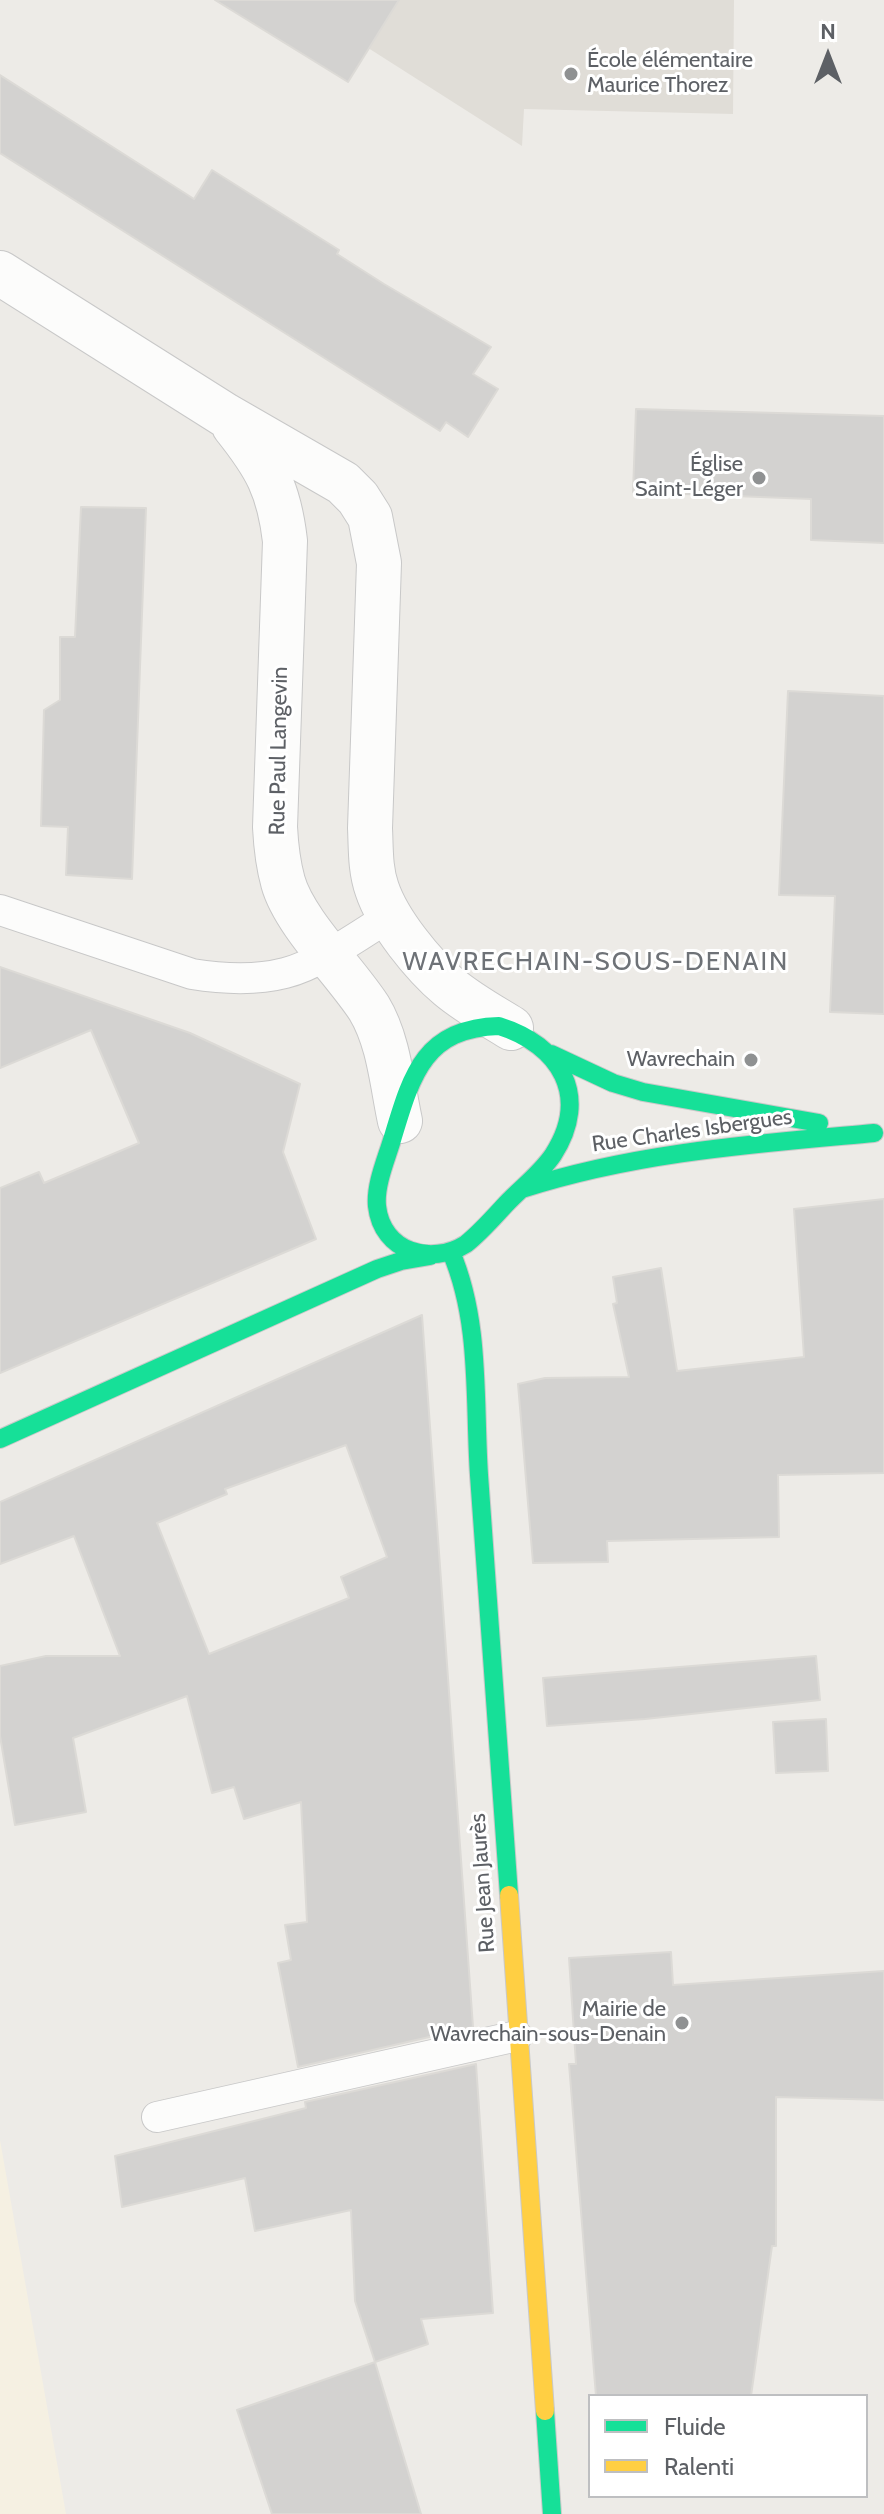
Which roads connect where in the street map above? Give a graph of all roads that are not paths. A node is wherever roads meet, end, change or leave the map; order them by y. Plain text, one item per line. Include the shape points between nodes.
1 (0, 273) edge
2 (225, 415) junction
3 (0, 910) edge
4 (390, 916) junction
5 (328, 954) junction
6 (511, 1028) junction
7 (551, 1054) junction
8 (400, 1121) junction
9 (879, 1134) edge
10 (519, 1191) junction
11 (377, 1193) junction
12 (364, 1221) dead end
13 (451, 1252) junction
14 (430, 1256) junction
15 (343, 1263) dead end
16 (319, 1297) junction
17 (0, 1439) edge
18 (517, 2036) junction
19 (157, 2117) dead end
20 (552, 2514) edge

1 - 2 street, Rue Paul Langevin
2 - 4 street, Rue Paul Langevin via 343,483 370,517 379,563 371,863
2 - 5 street, Rue Paul Langevin via 258,456 281,509 285,541 277,857 294,907
3 - 5 lane via 221,979 288,973
4 - 5 lane
4 - 6 street, Rue Paul Langevin via 450,988
5 - 8 street, Rue Paul Langevin via 378,1028
6 - 7 main road
6 - 8 main road via 475,1027 432,1048 418,1067
7 - 9 main road, Rue Charles Isbergues via 643,1092
7 - 10 main road via 567,1085 568,1122 553,1155
8 - 11 main road
9 - 10 main road, Rue Charles Isbergues via 704,1149 609,1164
10 - 13 main road via 468,1243
11 - 12 main road
11 - 14 main road via 378,1213 393,1240
13 - 14 main road
13 - 18 main road, Rue Jean Jaurès via 467,1291 473,1332
14 - 16 main road via 377,1269
15 - 16 main road
16 - 17 main road
18 - 19 lane
18 - 20 main road, Rue Jean Jaurès

